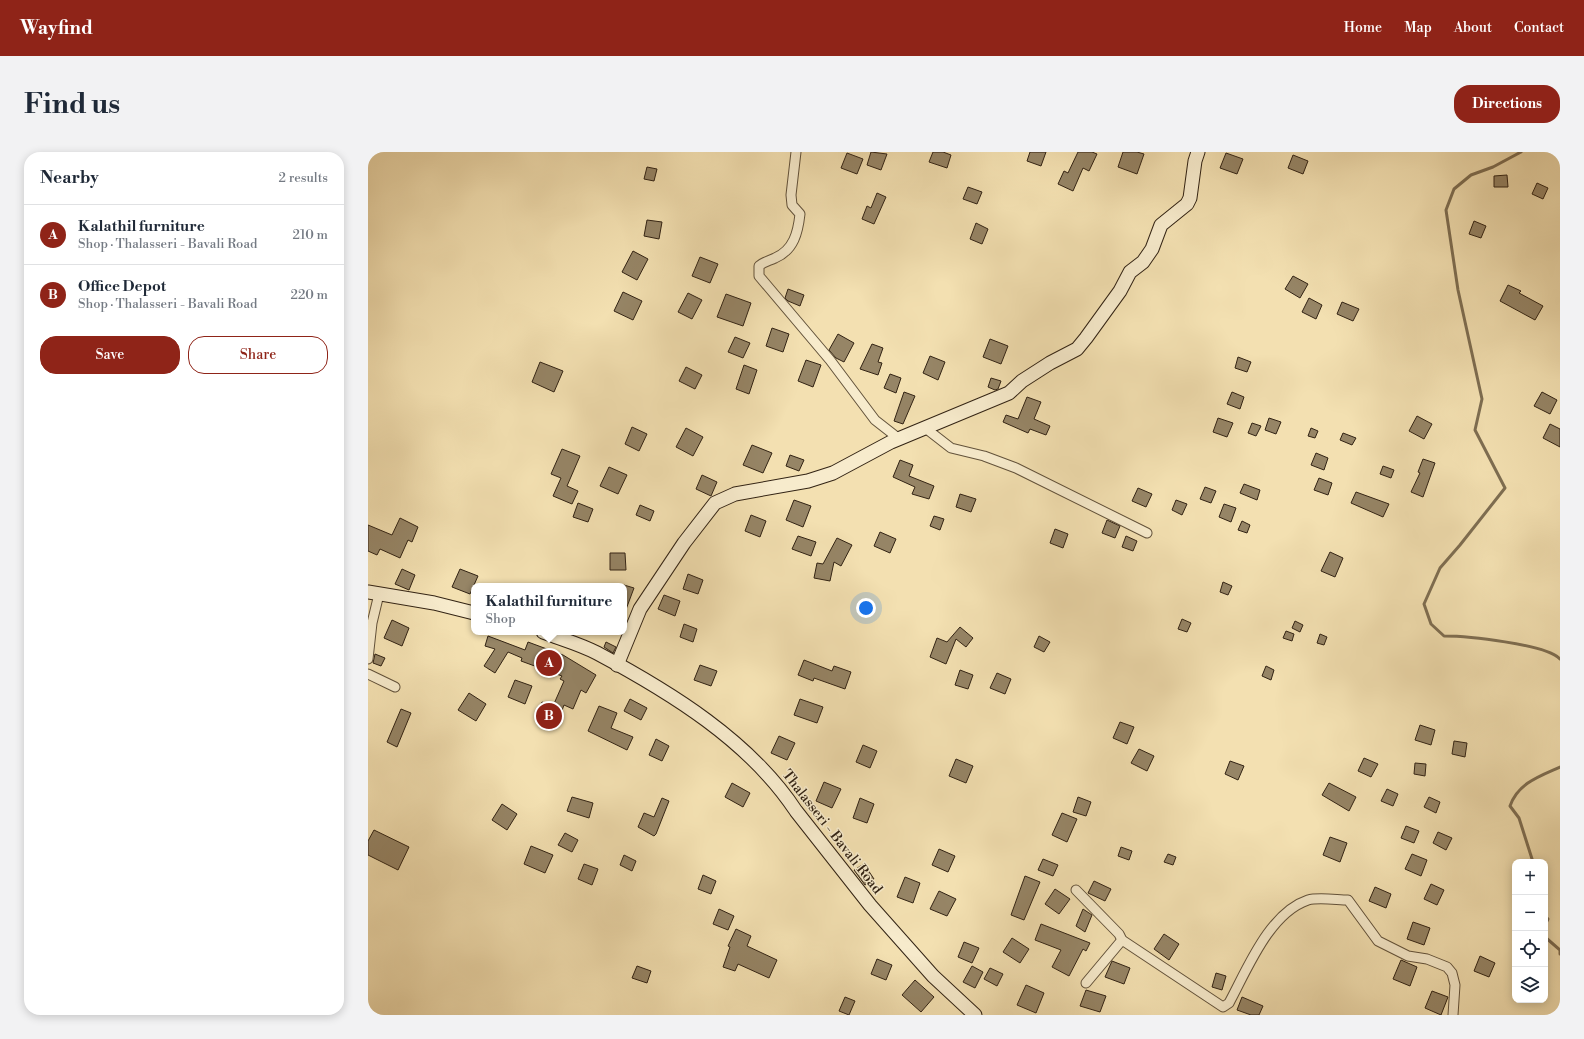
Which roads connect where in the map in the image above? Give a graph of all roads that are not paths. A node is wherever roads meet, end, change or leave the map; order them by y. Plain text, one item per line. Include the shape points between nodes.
1 (796, 152) edge
2 (1198, 152) edge
3 (924, 427) junction
4 (898, 438) junction
5 (1147, 533) dead end
6 (374, 593) edge
7 (471, 612) edge
8 (551, 635) edge
9 (368, 660) edge
10 (617, 665) junction
11 (368, 674) edge
12 (395, 687) dead end
13 (1076, 890) dead end
14 (1122, 940) junction
15 (1086, 983) dead end
16 (975, 1015) edge
17 (1453, 1015) edge

1 - 4 street via 791,195 792,205 800,214 799,229 791,246 759,266 759,276 830,360 875,420
2 - 3 street via 1187,204 1161,224 1152,249 1143,262 1130,272 1120,291 1077,349 1022,381 1009,393
3 - 4 street
3 - 5 street via 951,448 984,456 1016,468
4 - 10 street via 833,473 808,481 735,494 715,503 684,543 640,609
6 - 7 street
6 - 9 street
8 - 10 street, Thalasseri - Bavali Road via 596,652
10 - 16 street, Thalasseri - Bavali Road via 670,696 731,737 785,794 874,910 933,976
11 - 12 street
13 - 14 street
14 - 15 street
14 - 17 street via 1223,1007 1229,1003 1269,932 1287,912 1309,900 1348,900 1378,941 1408,956 1427,959 1447,967 1452,972 1455,985

